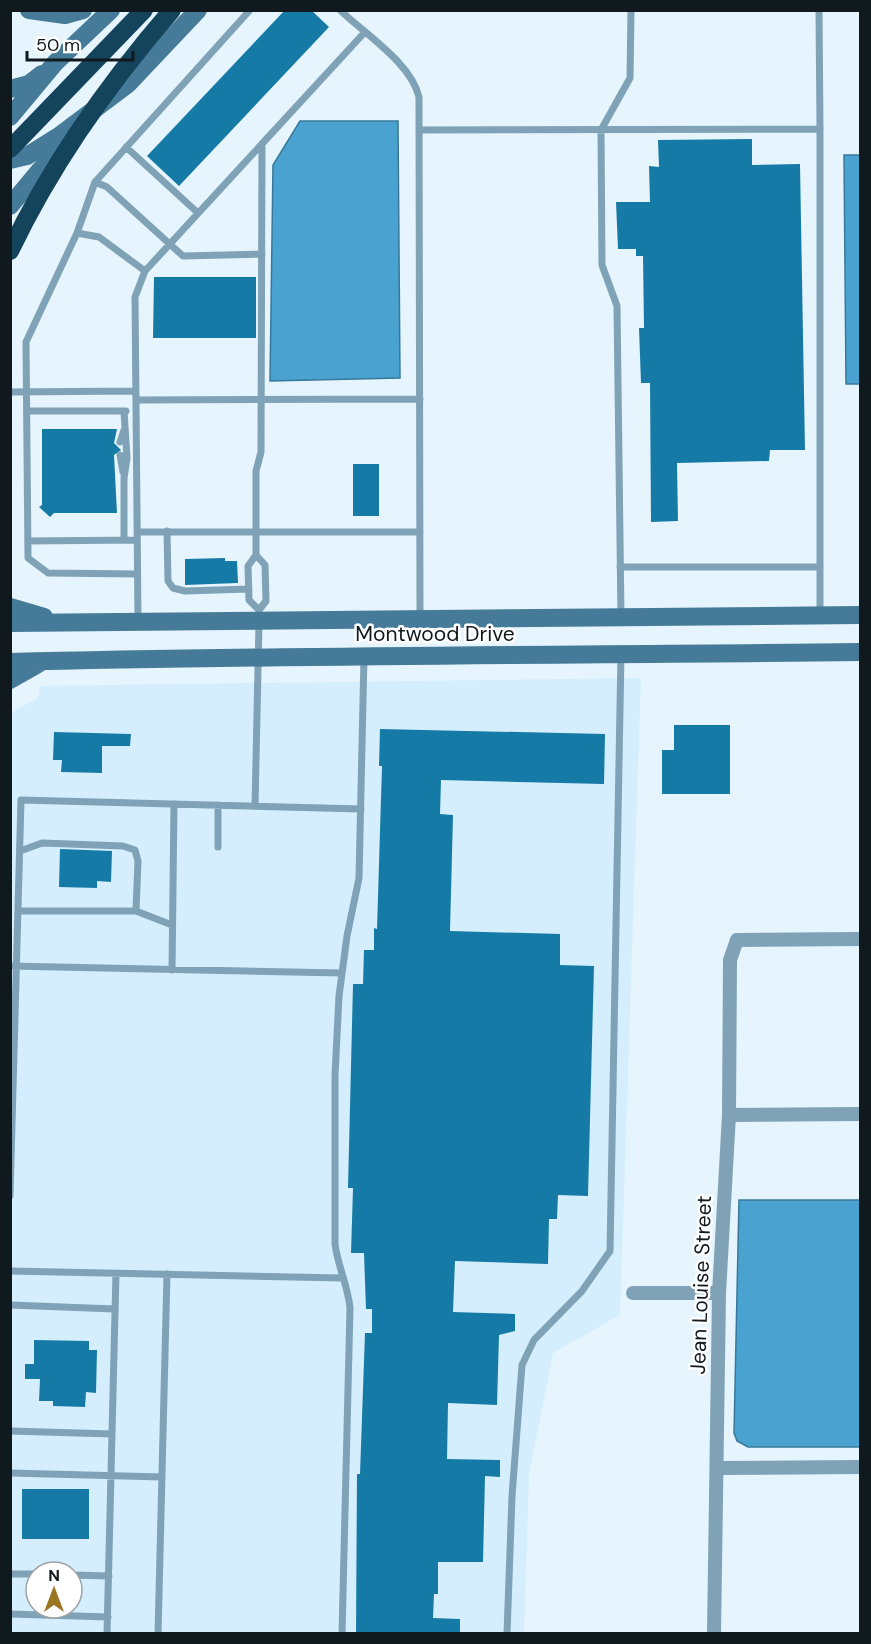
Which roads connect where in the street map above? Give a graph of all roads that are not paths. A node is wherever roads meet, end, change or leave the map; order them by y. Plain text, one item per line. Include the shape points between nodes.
1 (29, 10) edge
2 (83, 10) edge
3 (111, 10) edge
4 (144, 10) edge
5 (172, 10) edge
6 (198, 10) edge
7 (250, 10) edge
8 (340, 10) edge
9 (631, 10) edge
10 (819, 10) edge
11 (364, 33) junction
12 (55, 63) junction
13 (128, 84) junction
14 (10, 89) edge
15 (10, 117) edge
16 (820, 129) junction
17 (419, 130) junction
18 (601, 130) junction
19 (262, 144) junction
20 (126, 147) junction
21 (10, 149) edge
22 (10, 160) edge
23 (95, 182) junction
24 (10, 206) edge
25 (198, 213) junction
26 (77, 233) junction
27 (170, 244) junction
28 (10, 251) edge
29 (262, 254) junction
30 (145, 271) junction
31 (26, 391) junction
32 (10, 392) edge
33 (136, 392) junction
34 (261, 399) junction
35 (420, 399) junction
36 (136, 400) junction
37 (27, 411) junction
38 (124, 411) junction
39 (136, 411) junction
40 (124, 430) junction
41 (120, 442) dead end
42 (120, 455) dead end
43 (124, 478) junction
44 (167, 531) junction
45 (256, 532) junction
46 (420, 532) junction
47 (137, 536) junction
48 (124, 540) junction
49 (28, 541) junction
50 (256, 555) junction
51 (621, 567) junction
52 (820, 567) junction
53 (137, 574) junction
54 (249, 590) junction
55 (10, 607) edge
56 (259, 615) junction
57 (820, 615) junction
58 (861, 615) edge
59 (621, 616) junction
60 (420, 619) junction
61 (63, 622) junction
62 (138, 622) junction
63 (10, 623) edge
64 (861, 652) edge
65 (621, 654) junction
66 (259, 656) junction
67 (364, 657) junction
68 (45, 661) junction
69 (10, 662) edge
70 (10, 680) edge
71 (174, 804) junction
72 (219, 805) junction
73 (255, 806) junction
74 (361, 809) junction
75 (218, 847) dead end
76 (20, 851) junction
77 (18, 911) junction
78 (136, 911) junction
79 (172, 925) junction
80 (861, 939) edge
81 (13, 966) edge
82 (172, 970) junction
83 (342, 974) junction
84 (861, 1114) edge
85 (729, 1115) junction
86 (10, 1196) edge
87 (10, 1271) edge
88 (116, 1274) junction
89 (167, 1274) junction
90 (343, 1278) junction
91 (633, 1293) dead end
92 (719, 1293) junction
93 (10, 1305) edge
94 (115, 1309) junction
95 (10, 1431) edge
96 (112, 1434) junction
97 (861, 1467) edge
98 (718, 1468) junction
99 (10, 1473) edge
100 (111, 1475) junction
101 (162, 1476) junction
102 (84, 1575) edge
103 (109, 1576) junction
104 (10, 1614) edge
105 (108, 1617) junction
106 (107, 1634) edge
107 (158, 1634) edge
108 (342, 1634) edge
109 (507, 1634) edge
110 (714, 1634) edge

1 - 2 street via 65,15
3 - 12 street
4 - 21 highway
5 - 28 highway, bridge via 86,118 29,211
6 - 13 street
7 - 20 lane
8 - 11 lane
9 - 18 lane via 630,78
10 - 16 lane
11 - 17 lane via 416,82
11 - 19 lane
12 - 14 street via 29,84
12 - 15 street
13 - 22 street via 59,136 27,156
13 - 24 street via 40,170
16 - 18 lane
16 - 52 lane
17 - 18 lane
17 - 35 lane
18 - 51 lane via 602,265 617,306
19 - 25 lane
19 - 29 lane
20 - 23 lane
20 - 25 lane
23 - 26 lane
23 - 27 lane via 107,188
25 - 27 lane
26 - 30 lane via 99,237
26 - 31 lane via 26,342
27 - 29 lane via 183,256
27 - 30 lane
29 - 34 lane
30 - 33 lane via 135,297
31 - 32 lane
31 - 33 lane
31 - 37 lane
33 - 36 lane
34 - 35 lane
34 - 36 lane
34 - 45 lane
35 - 46 lane
36 - 39 lane
37 - 38 lane
37 - 49 lane
38 - 39 lane
38 - 40 lane
39 - 47 lane
40 - 41 lane
40 - 43 lane
42 - 43 lane
43 - 48 lane
44 - 45 lane
44 - 47 lane
44 - 54 lane via 168,581 173,588
45 - 46 lane
45 - 50 lane
46 - 60 lane
47 - 48 lane
47 - 53 lane
48 - 49 lane
49 - 53 lane via 28,558 48,573
50 - 54 lane via 248,566
50 - 56 lane via 265,565 266,601
51 - 52 lane
51 - 59 lane
52 - 57 lane
53 - 62 lane
54 - 56 lane via 249,600
55 - 61 street
56 - 60 street, Montwood Drive
56 - 62 street, Montwood Drive
56 - 66 lane
57 - 58 street, Montwood Drive
57 - 59 street, Montwood Drive
59 - 60 street, Montwood Drive
61 - 62 street, Montwood Drive
61 - 63 street, Montwood Drive
64 - 65 street, Montwood Drive
65 - 67 street, Montwood Drive
65 - 109 lane via 610,1251 582,1291 534,1340 522,1365
66 - 67 street, Montwood Drive
66 - 68 street, Montwood Drive
66 - 73 lane
67 - 74 lane
68 - 69 street, Montwood Drive
68 - 70 street
71 - 72 lane
71 - 76 lane via 21,800
71 - 79 lane
72 - 73 lane
72 - 75 lane
73 - 74 lane
74 - 83 lane via 359,878
76 - 77 lane
76 - 78 lane via 42,843 123,846 135,850
77 - 78 lane
77 - 81 lane
78 - 79 lane
79 - 82 lane
80 - 85 street, Jean Louise Street via 738,940 733,945 729,974
81 - 82 lane
81 - 86 lane
82 - 83 lane
83 - 90 lane via 335,1075 335,1244
84 - 85 street
85 - 92 street, Jean Louise Street
87 - 88 lane
88 - 89 lane
88 - 94 lane
89 - 90 lane
89 - 101 lane
90 - 108 lane via 350,1308
91 - 92 street
92 - 98 street, Jean Louise Street
93 - 94 lane
94 - 96 lane
95 - 96 lane
96 - 100 lane
97 - 98 street
98 - 110 street, Jean Louise Street
99 - 100 lane
100 - 101 lane
100 - 103 lane
101 - 107 lane
102 - 103 lane
103 - 105 lane
104 - 105 lane
105 - 106 lane

